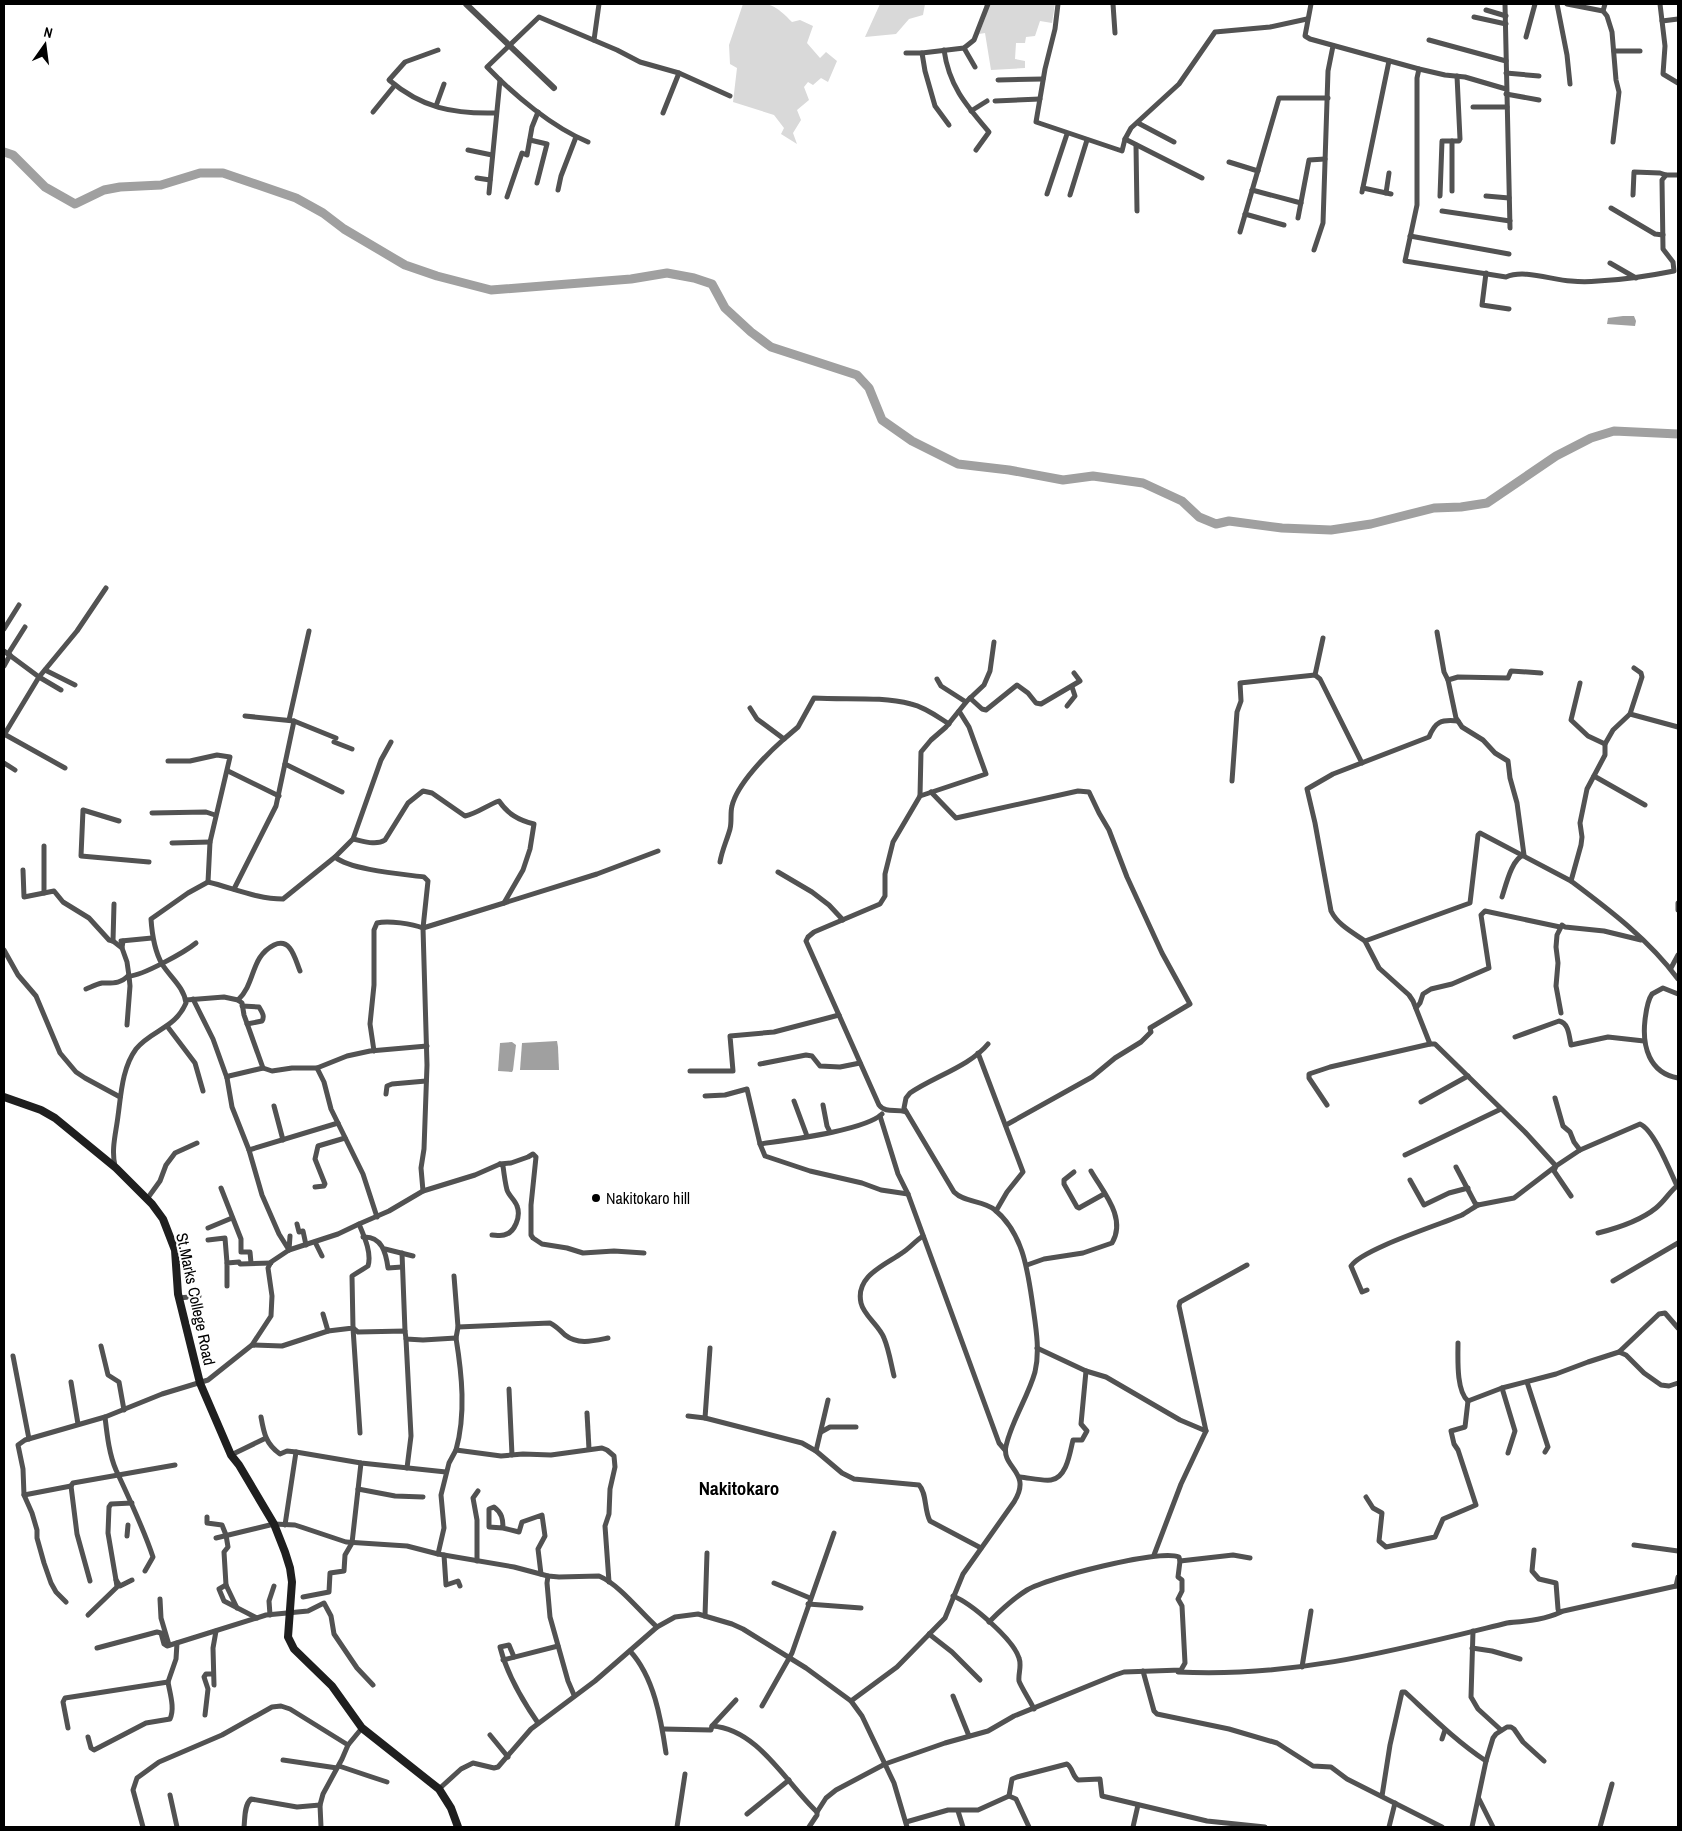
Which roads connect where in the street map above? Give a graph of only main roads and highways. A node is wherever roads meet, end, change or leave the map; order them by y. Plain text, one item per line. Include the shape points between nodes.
1 (4, 1097) edge
2 (458, 1827) edge

1 - 2 main road, St.Marks College Road via 55,1118 116,1168 163,1219 175,1250 179,1298 200,1383 231,1455 274,1524 290,1568 288,1636 294,1649 332,1686 362,1728 439,1789

